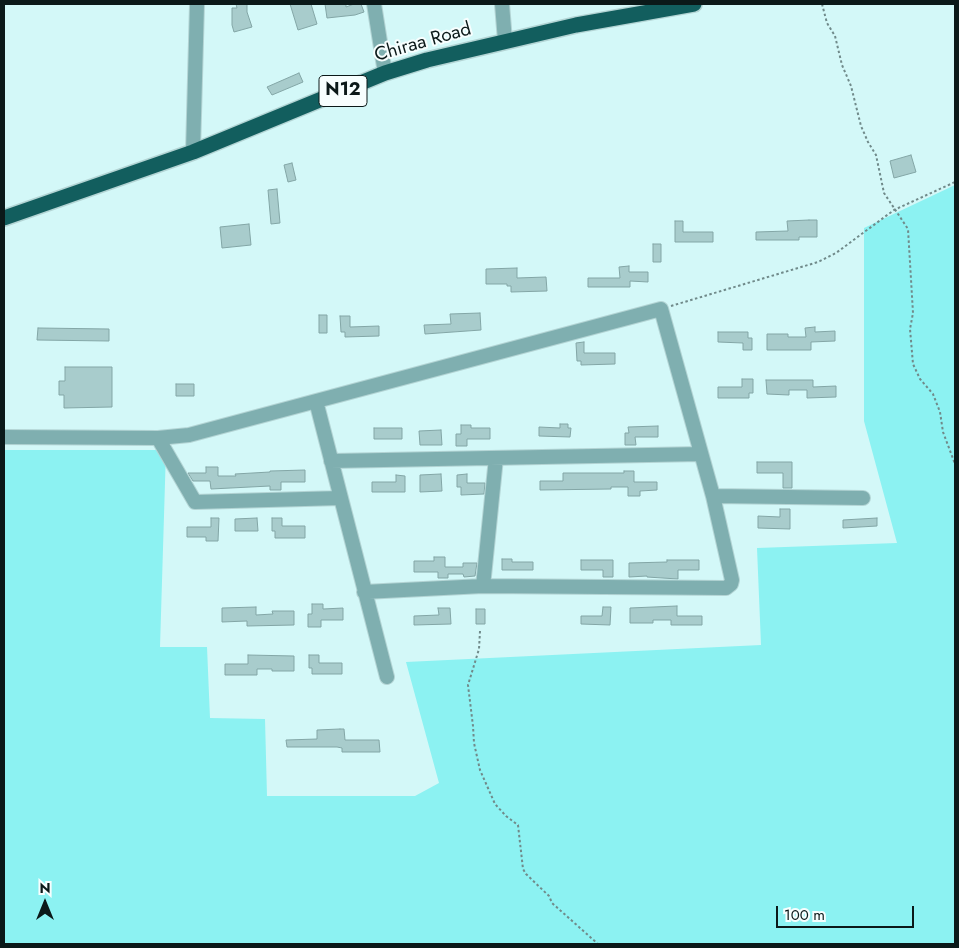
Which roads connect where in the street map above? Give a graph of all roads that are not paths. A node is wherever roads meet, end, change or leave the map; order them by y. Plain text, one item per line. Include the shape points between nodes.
1 (197, 4) edge
2 (374, 4) edge
3 (502, 4) edge
4 (694, 4) edge
5 (644, 8) edge
6 (505, 41) junction
7 (386, 73) junction
8 (193, 152) junction
9 (4, 218) edge
10 (316, 401) junction
11 (4, 438) edge
12 (158, 438) junction
13 (701, 454) junction
14 (496, 458) junction
15 (331, 461) junction
16 (713, 496) junction
17 (340, 498) junction
18 (863, 498) dead end
19 (483, 586) junction
20 (364, 592) junction
21 (386, 677) dead end

1 - 8 street
2 - 7 street
3 - 6 street
4 - 5 highway, Chiraa Road / N12
5 - 6 highway, Chiraa Road / N12
6 - 7 highway, Chiraa Road / N12
7 - 8 highway, Chiraa Road / N12
8 - 9 highway, Chiraa Road / N12
10 - 12 street via 206,432
10 - 13 street via 661,309
10 - 15 street
11 - 12 street
12 - 17 street via 195,502
13 - 14 street
13 - 16 street
14 - 15 street
14 - 19 street
15 - 17 street
16 - 18 street
16 - 19 street via 732,580 726,588
17 - 20 street
19 - 20 street
20 - 21 street

